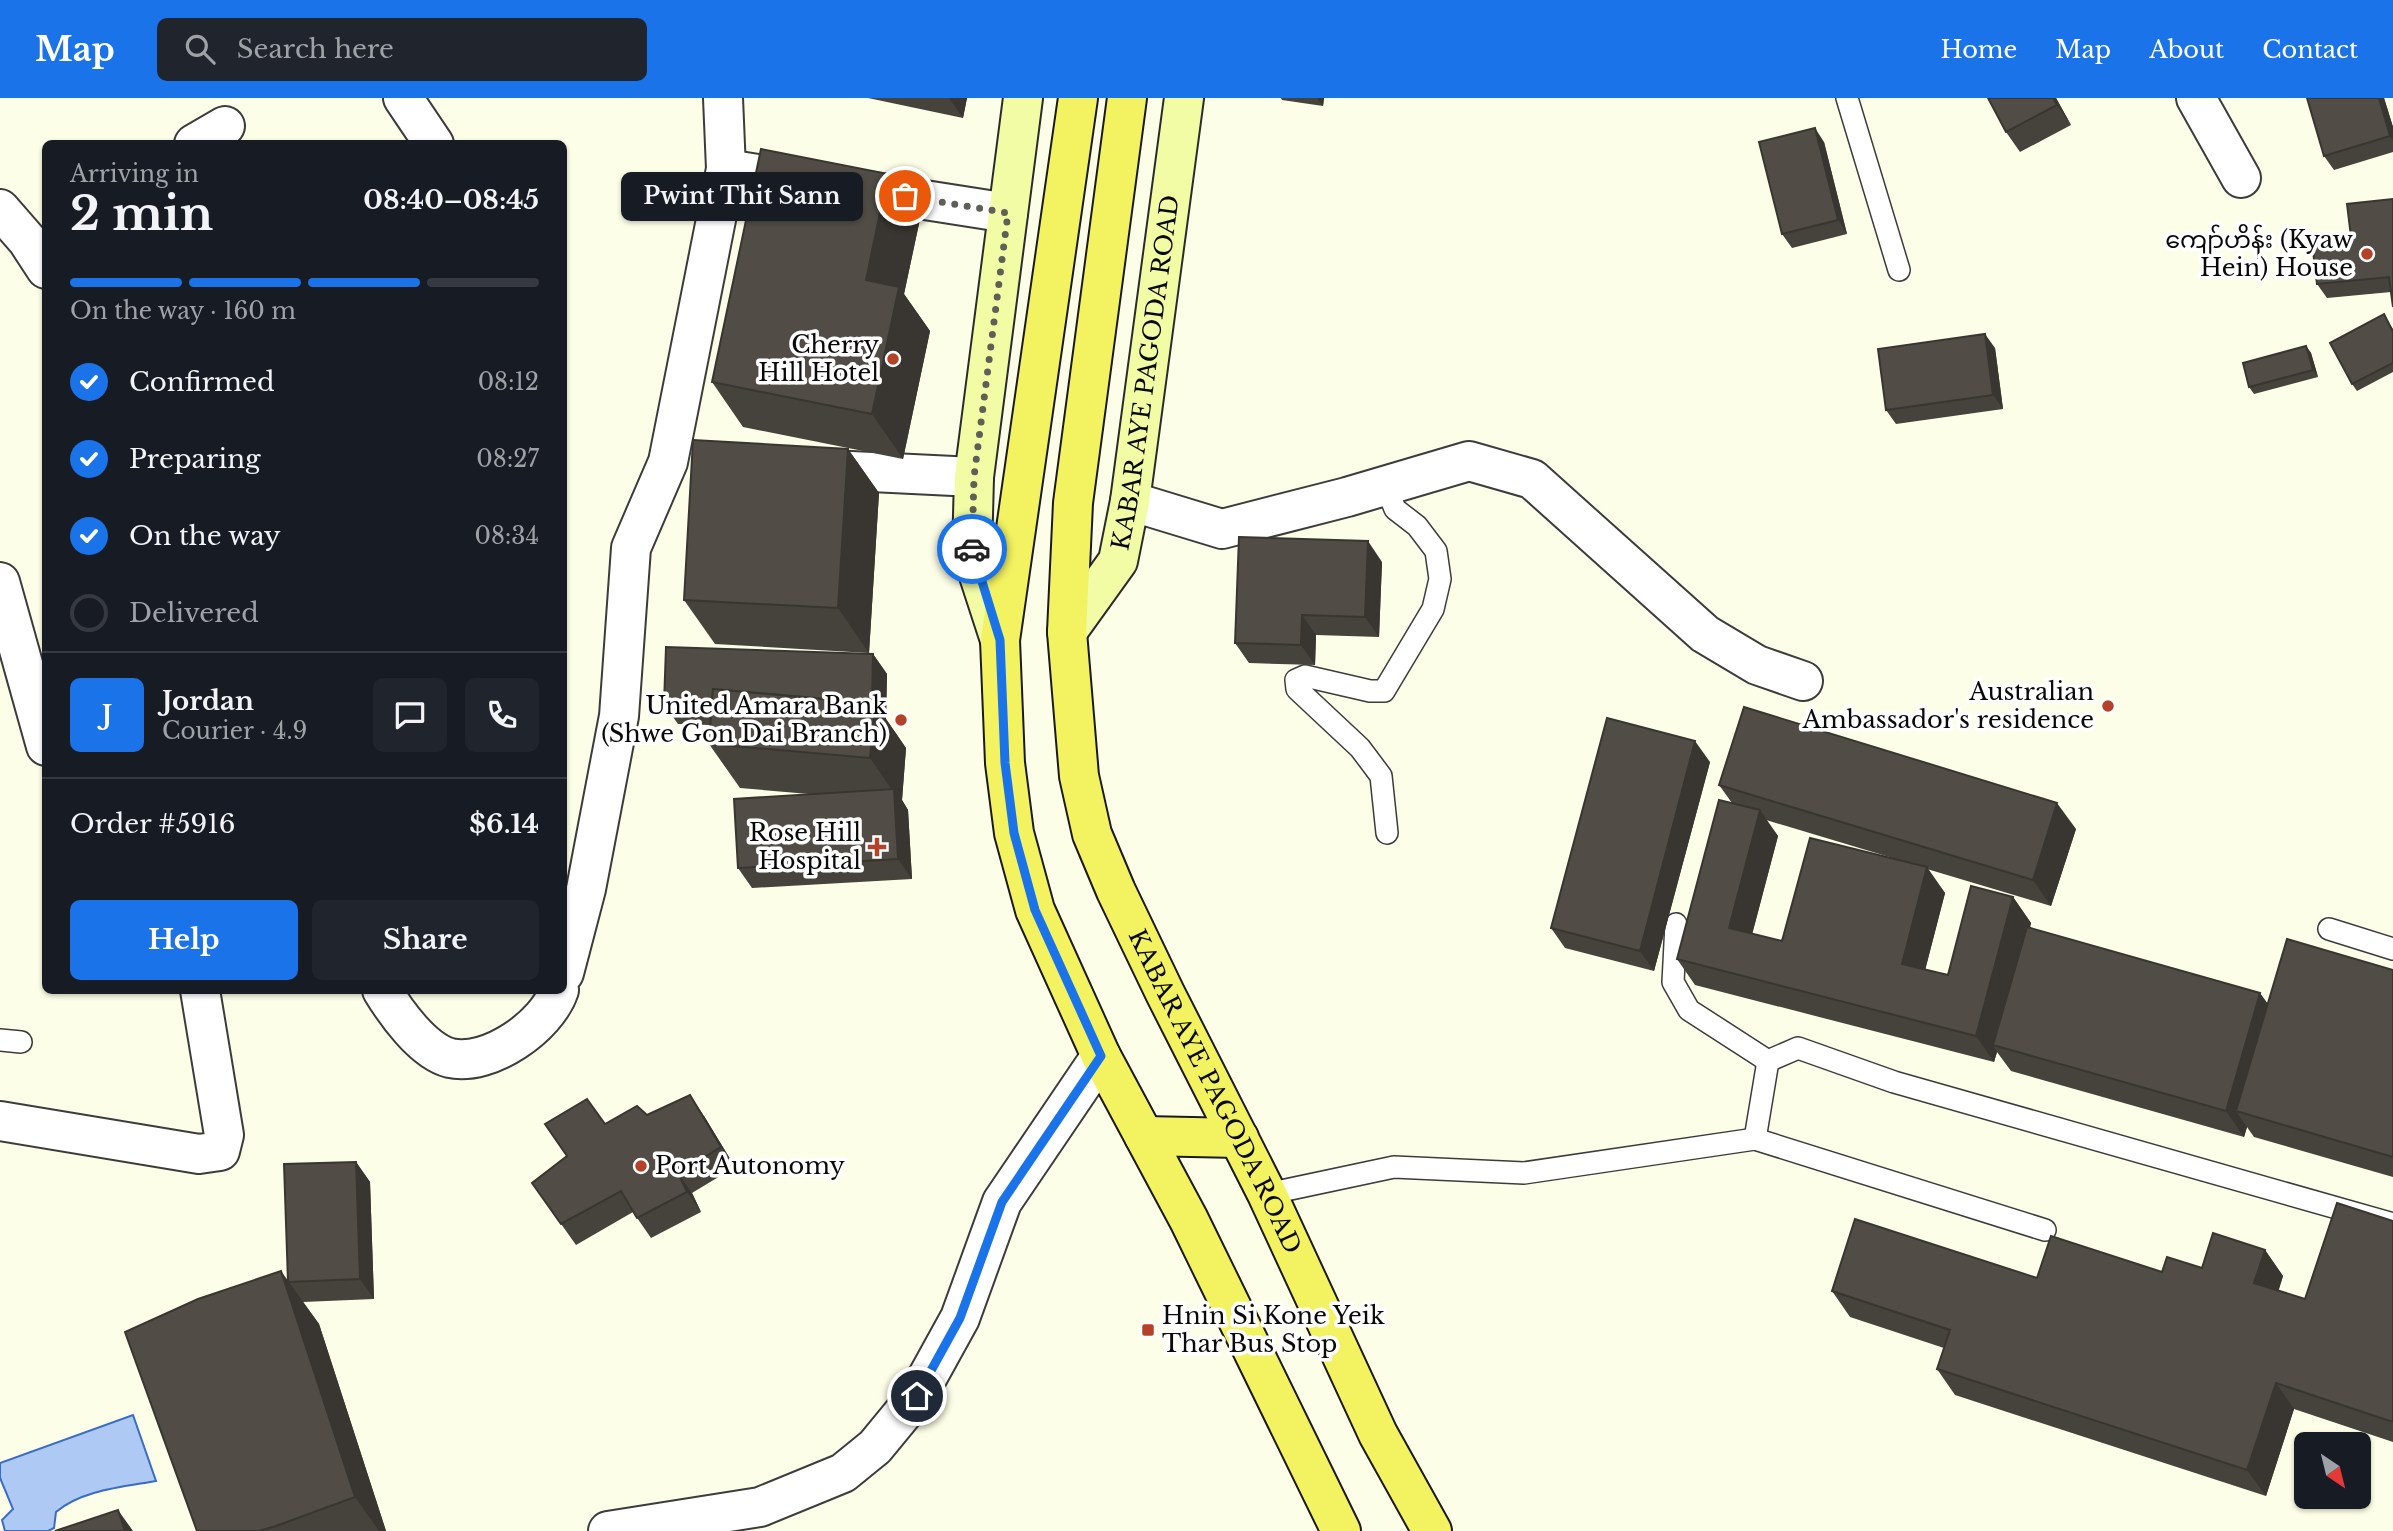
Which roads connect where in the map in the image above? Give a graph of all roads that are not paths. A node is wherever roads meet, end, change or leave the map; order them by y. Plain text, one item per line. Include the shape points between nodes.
1 (403, 98) edge
2 (723, 98) edge
3 (1023, 98) edge
4 (1078, 98) edge
5 (1127, 98) edge
6 (1184, 98) edge
7 (1847, 98) edge
8 (2196, 98) edge
9 (431, 140) edge
10 (726, 169) junction
11 (2241, 177) dead end
12 (0, 209) edge
13 (1008, 213) junction
14 (39, 246) edge
15 (1899, 270) dead end
16 (668, 462) junction
17 (709, 464) edge
18 (779, 467) edge
19 (974, 477) junction
20 (1386, 486) junction
21 (1130, 501) junction
22 (0, 582) edge
23 (1067, 632) junction
24 (1000, 640) junction
25 (1803, 681) dead end
26 (42, 732) edge
27 (1387, 833) dead end
28 (1676, 923) dead end
29 (2329, 929) dead end
30 (2393, 949) edge
31 (567, 962) edge
32 (201, 994) edge
33 (385, 994) edge
34 (556, 994) edge
35 (1101, 1056) junction
36 (1768, 1061) junction
37 (0, 1121) edge
38 (1144, 1136) junction
39 (1239, 1138) junction
40 (1755, 1139) junction
41 (1267, 1194) junction
42 (2393, 1224) edge
43 (2045, 1230) dead end
44 (1331, 1524) edge
45 (608, 1531) edge
46 (1432, 1531) edge

1 - 9 street
2 - 10 street
3 - 13 main road
4 - 24 main road
5 - 23 main road, KABAR AYE PAGODA ROAD via 1073,503
6 - 21 main road, KABAR AYE PAGODA ROAD
7 - 15 lane
8 - 11 street
10 - 13 street
10 - 16 street
12 - 14 street
13 - 19 main road
16 - 17 street
16 - 31 street via 631,548 620,716
18 - 19 street
19 - 24 main road via 971,554
20 - 21 street via 1222,528
20 - 25 street via 1469,461 1532,479 1705,634 1757,665
20 - 27 lane via 1395,509 1417,526 1436,551 1440,579 1433,609 1384,691 1305,676 1296,680 1297,689 1360,748 1381,776
21 - 23 main road, KABAR AYE PAGODA ROAD via 1118,561
22 - 26 street
23 - 39 main road, KABAR AYE PAGODA ROAD via 1079,776 1092,834
24 - 35 main road via 1005,763 1014,833 1035,910
28 - 36 lane via 1673,982 1689,1010
29 - 30 lane
32 - 37 street via 224,1135 220,1151 198,1154
33 - 34 street via 421,1041 450,1058 481,1057 516,1041 539,1022
35 - 38 main road
35 - 45 street via 1002,1202 960,1318 917,1396 875,1447 843,1473 760,1507
36 - 40 lane
36 - 42 lane via 1798,1048 1894,1082
38 - 39 main road
38 - 44 main road via 1189,1220
39 - 41 main road, KABAR AYE PAGODA ROAD
40 - 41 lane via 1524,1173 1394,1167
40 - 43 lane
41 - 46 main road, KABAR AYE PAGODA ROAD via 1378,1434

